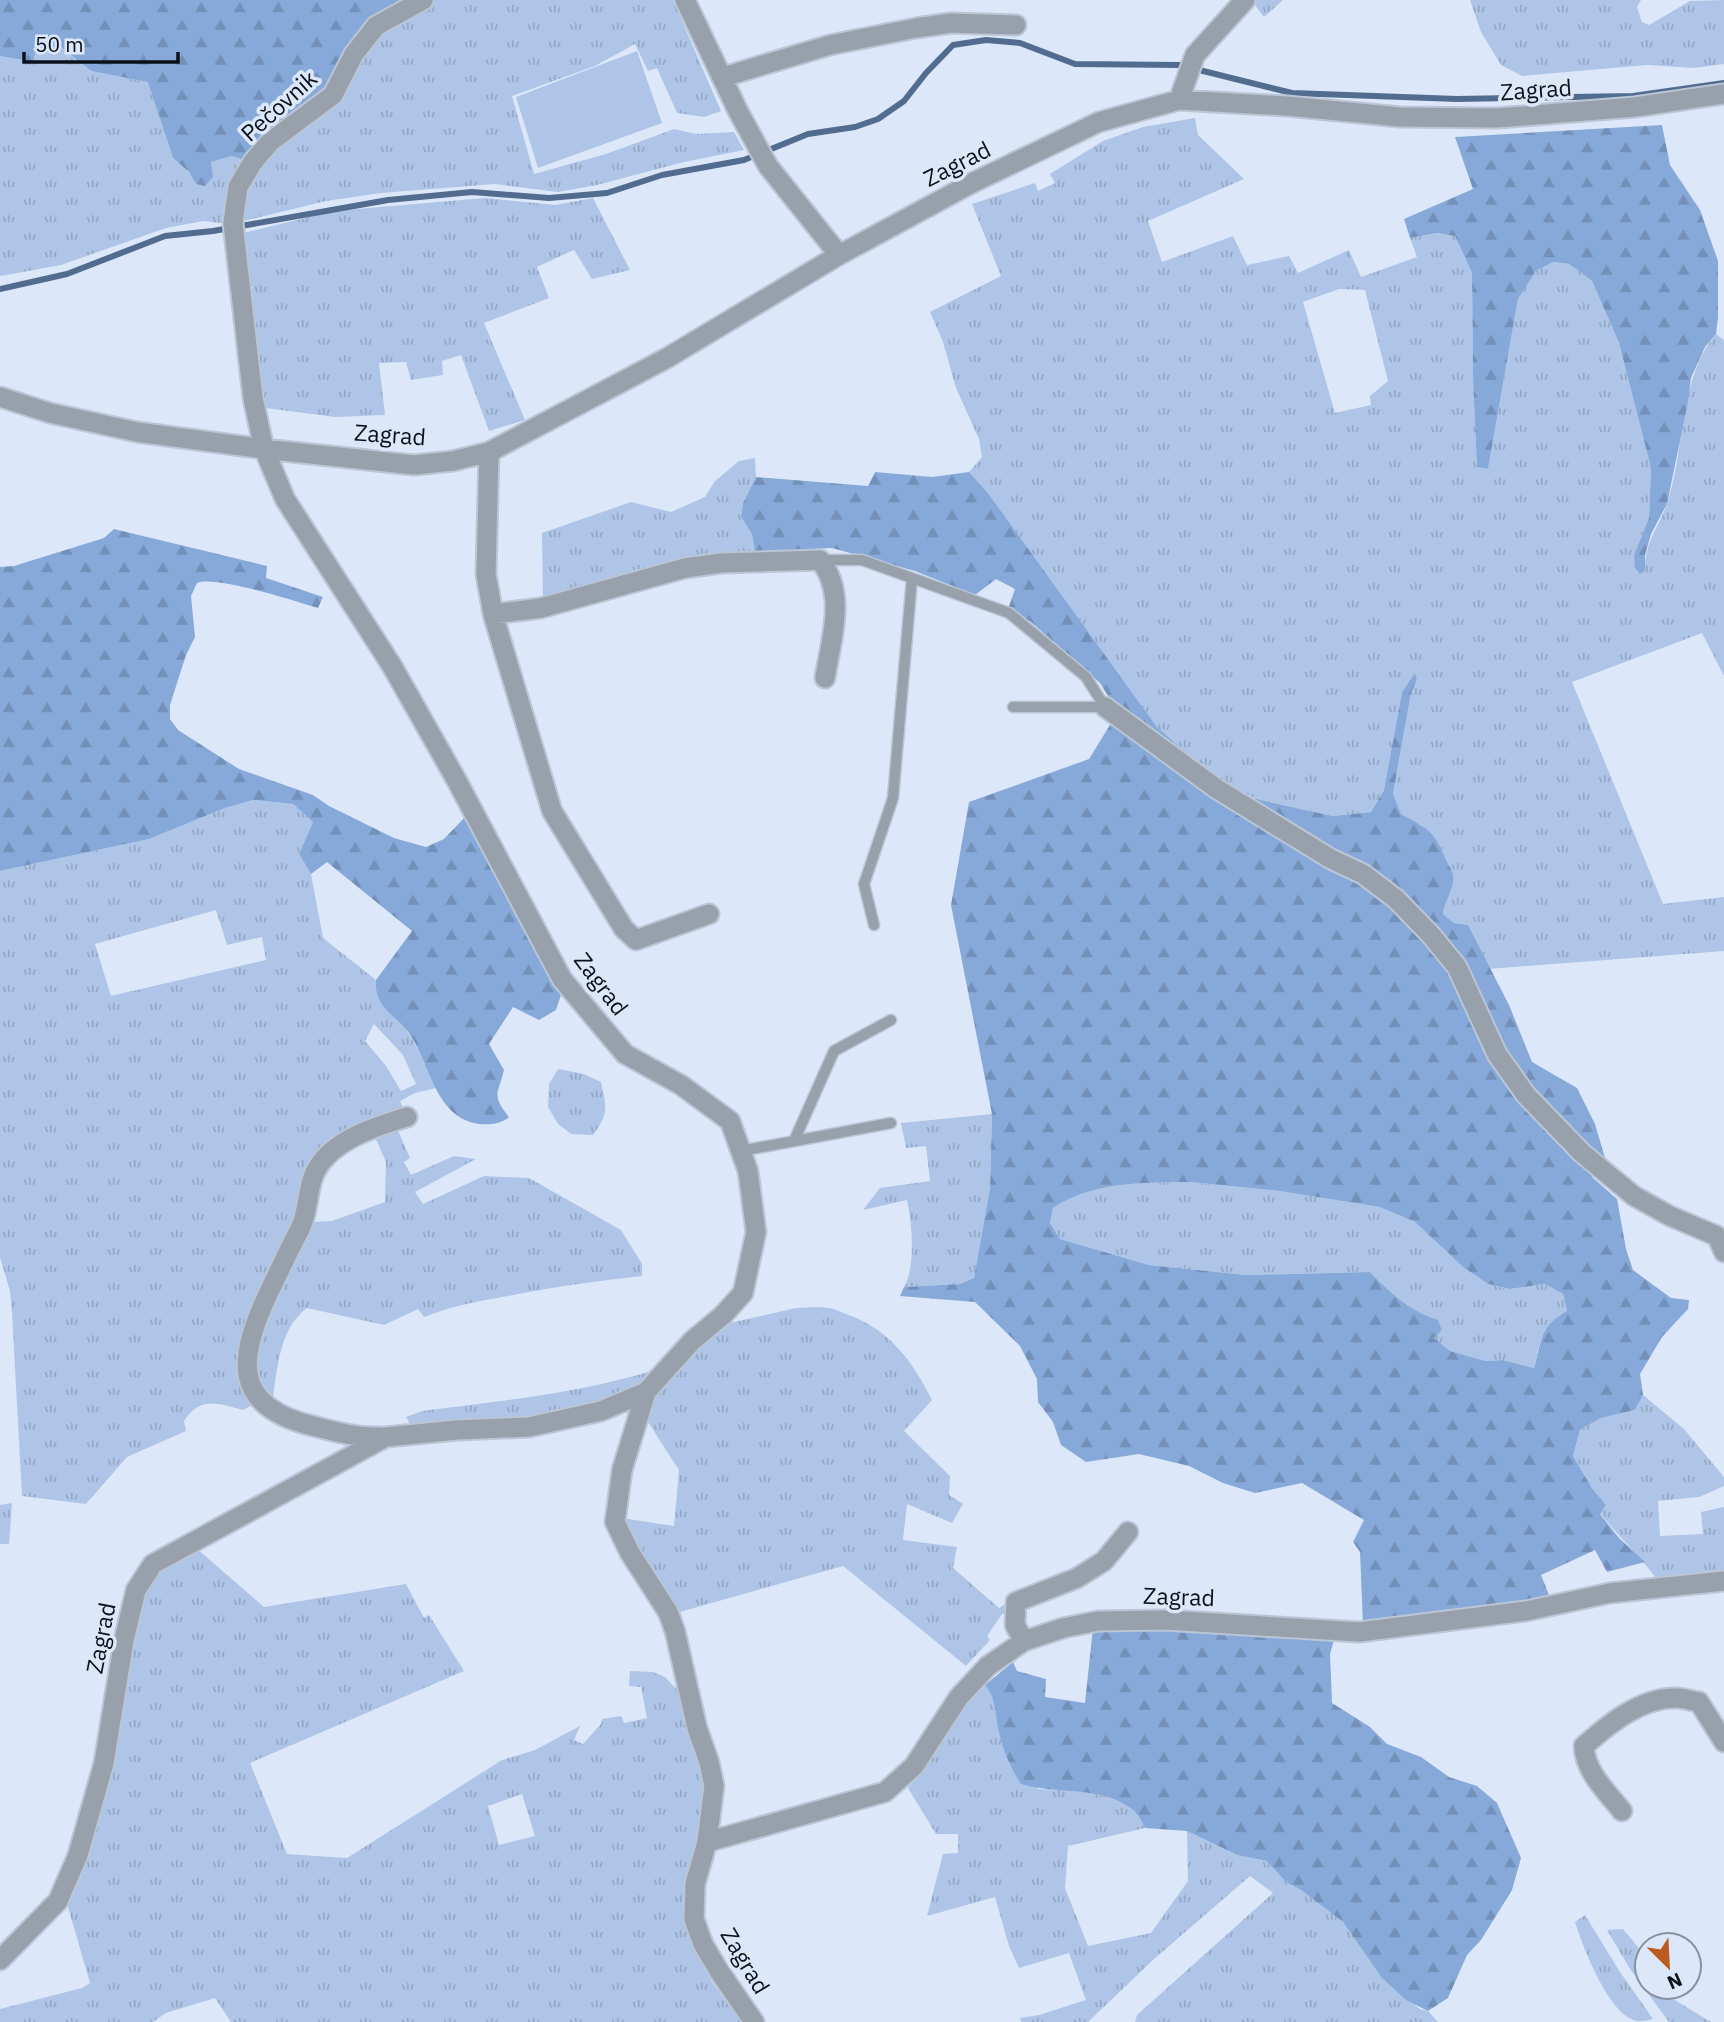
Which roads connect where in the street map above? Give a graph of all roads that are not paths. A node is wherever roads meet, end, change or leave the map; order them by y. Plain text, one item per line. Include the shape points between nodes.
1 (423, 0) edge
2 (685, 0) edge
3 (1245, 0) edge
4 (1016, 25) dead end
5 (723, 77) junction
6 (1724, 94) edge
7 (1179, 100) junction
8 (839, 255) junction
9 (0, 397) edge
10 (264, 449) junction
11 (489, 452) junction
12 (820, 560) junction
13 (912, 578) junction
14 (493, 614) junction
15 (825, 678) dead end
16 (1013, 707) dead end
17 (1105, 707) junction
18 (709, 914) dead end
19 (874, 925) dead end
20 (891, 1020) dead end
21 (407, 1116) dead end
22 (891, 1124) dead end
23 (794, 1141) junction
24 (741, 1151) junction
25 (1724, 1252) edge
26 (646, 1392) junction
27 (386, 1437) junction
28 (1128, 1532) dead end
29 (1724, 1581) edge
30 (1024, 1641) junction
31 (1724, 1742) edge
32 (1622, 1811) dead end
33 (707, 1842) junction
34 (0, 1959) edge
35 (754, 2022) edge

1 - 10 street, Pečovnik via 376,26 354,54 333,95 271,142 239,187 233,223 253,398
2 - 5 street
3 - 7 street via 1195,55
4 - 5 street via 951,23 916,28 830,45
5 - 8 street via 768,166
6 - 7 street, Zagrad via 1635,107 1497,118 1400,117
7 - 8 street, Zagrad via 1099,122 974,181
8 - 11 street, Zagrad via 667,358
9 - 10 street, Zagrad via 50,414 137,432
10 - 11 street, Zagrad via 414,465
10 - 24 street, Zagrad via 285,499 392,666 562,979 625,1054 681,1085 730,1121
11 - 14 street via 485,574
12 - 13 lane via 862,560
12 - 14 street via 685,568 541,608
12 - 15 street via 828,570 837,604
13 - 17 lane via 1009,613 1086,677
13 - 19 lane via 893,798 864,884
14 - 18 street via 552,811 624,929 636,940
16 - 17 lane
17 - 25 street via 1217,789 1363,874 1396,900 1457,967 1497,1054 1526,1095 1581,1153 1634,1196 1717,1236
20 - 23 lane via 834,1051
21 - 27 street, Zagrad via 346,1142 323,1158 312,1178 304,1221 252,1328 248,1350 251,1387 274,1412 361,1438
22 - 23 lane
23 - 24 lane
24 - 26 street, Zagrad via 756,1232 743,1293
26 - 27 street, Zagrad via 601,1411 529,1427
26 - 33 street, Zagrad via 622,1470 615,1522 676,1631 714,1786
27 - 34 street, Zagrad via 153,1564 136,1590 104,1763 78,1855 58,1901
28 - 30 street via 1104,1561 1077,1578 1016,1602 1015,1625
29 - 30 street, Zagrad via 1610,1593 1526,1611 1359,1632 1165,1620 1098,1621
30 - 33 street, Zagrad via 988,1665 959,1697 914,1766 885,1792
31 - 32 street via 1699,1702 1676,1698 1653,1702 1613,1720 1584,1746 1584,1758
33 - 35 street, Zagrad via 695,1884 694,1919 719,1972

